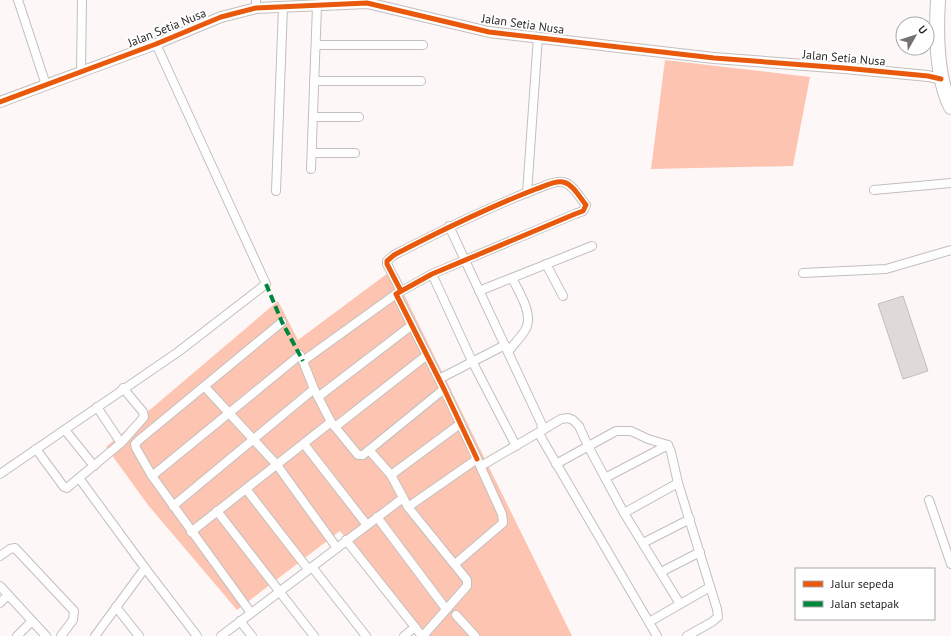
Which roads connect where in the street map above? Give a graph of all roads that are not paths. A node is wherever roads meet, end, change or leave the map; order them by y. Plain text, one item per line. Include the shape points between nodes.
1 (18, 0) edge
2 (82, 0) edge
3 (938, 0) edge
4 (367, 1) edge
5 (333, 2) edge
6 (256, 4) edge
7 (288, 5) edge
8 (317, 6) junction
9 (538, 37) junction
10 (156, 44) junction
11 (316, 45) junction
12 (423, 45) dead end
13 (81, 72) junction
14 (941, 79) junction
15 (314, 81) junction
16 (420, 81) dead end
17 (46, 85) junction
18 (0, 102) edge
19 (951, 107) edge
20 (313, 116) junction
21 (359, 117) dead end
22 (312, 153) junction
23 (354, 153) dead end
24 (311, 169) dead end
25 (951, 183) edge
26 (874, 190) dead end
27 (276, 191) dead end
28 (527, 193) junction
29 (448, 226) junction
30 (592, 246) dead end
31 (951, 250) edge
32 (465, 260) junction
33 (546, 264) junction
34 (803, 273) dead end
35 (432, 274) junction
36 (512, 278) junction
37 (398, 292) junction
38 (479, 292) junction
39 (563, 296) dead end
40 (282, 322) dead end
41 (412, 325) junction
42 (506, 348) junction
43 (300, 354) dead end
44 (427, 355) junction
45 (472, 361) junction
46 (439, 379) junction
47 (205, 386) junction
48 (123, 388) junction
49 (314, 389) junction
50 (444, 390) junction
51 (318, 397) junction
52 (97, 407) junction
53 (229, 412) junction
54 (460, 424) junction
55 (333, 425) junction
56 (65, 430) junction
57 (541, 431) junction
58 (253, 440) junction
59 (121, 443) junction
60 (304, 444) junction
61 (668, 445) junction
62 (516, 446) junction
63 (588, 446) junction
64 (36, 449) junction
65 (369, 450) junction
66 (479, 463) junction
67 (556, 464) junction
68 (277, 465) junction
69 (94, 466) junction
70 (0, 474) edge
71 (391, 475) junction
72 (152, 476) junction
73 (79, 478) junction
74 (605, 478) junction
75 (678, 483) junction
76 (246, 489) junction
77 (403, 498) junction
78 (929, 500) dead end
79 (173, 506) junction
80 (408, 507) junction
81 (217, 511) junction
82 (624, 513) junction
83 (377, 517) junction
84 (690, 519) junction
85 (367, 525) junction
86 (192, 532) junction
87 (346, 540) junction
88 (643, 543) junction
89 (337, 548) junction
90 (700, 552) junction
91 (0, 556) edge
92 (455, 564) junction
93 (951, 564) edge
94 (145, 568) junction
95 (310, 568) junction
96 (661, 572) junction
97 (0, 586) edge
98 (710, 587) junction
99 (280, 591) junction
100 (8, 595) junction
101 (0, 603) edge
102 (680, 604) junction
103 (116, 607) junction
104 (446, 609) junction
105 (251, 613) junction
106 (456, 615) dead end
107 (32, 621) junction
108 (240, 621) junction
109 (649, 622) junction
110 (415, 627) junction
111 (17, 636) edge
112 (46, 636) edge
113 (61, 636) edge
114 (95, 636) edge
115 (139, 636) edge
116 (197, 636) edge
117 (221, 636) edge
118 (252, 636) edge
119 (314, 636) edge
120 (366, 636) edge
121 (404, 636) edge
122 (422, 636) edge
123 (475, 636) edge
124 (657, 636) edge
125 (686, 636) edge

1 - 17 street
2 - 13 street
3 - 14 highway
4 - 5 street, Jalan Setia Nusa
4 - 9 street, Jalan Setia Nusa via 489,32
5 - 8 street, Jalan Setia Nusa
6 - 7 street, Jalan Setia Nusa
6 - 10 street, Jalan Setia Nusa
7 - 8 street, Jalan Setia Nusa
7 - 27 street
8 - 11 street
9 - 14 street, Jalan Setia Nusa via 714,58 844,68
9 - 28 street
10 - 13 street, Jalan Setia Nusa
10 - 48 street via 266,284 178,352
11 - 12 street
11 - 15 street
13 - 17 street, Jalan Setia Nusa
14 - 19 highway
15 - 16 street
15 - 20 street
17 - 18 street, Jalan Setia Nusa
20 - 21 street
20 - 22 street
22 - 23 street
22 - 24 street
25 - 26 street
28 - 29 street
28 - 32 street via 562,182 570,186 586,205 583,211
29 - 32 street
29 - 37 street via 386,261
30 - 33 street
31 - 34 street via 886,269
32 - 35 street
32 - 38 street
33 - 36 street
33 - 39 street
35 - 37 street
35 - 45 street
36 - 38 street
36 - 42 street via 528,317 527,327
37 - 41 street
37 - 49 street via 303,361
38 - 42 street
40 - 47 street
41 - 44 street
41 - 51 street
42 - 45 street
42 - 57 street via 542,425
43 - 53 street
44 - 46 street
44 - 55 street
45 - 46 street
45 - 62 street
46 - 50 street
47 - 53 street
47 - 72 street via 136,442 136,448
48 - 52 street
48 - 59 street via 143,412 144,417
49 - 51 street
49 - 58 street
50 - 54 street
50 - 65 street
51 - 55 street
52 - 56 street
52 - 59 street
53 - 58 street
53 - 72 street
54 - 66 street
54 - 71 street
55 - 60 street
55 - 65 street via 358,455 363,455
56 - 64 street
56 - 69 street
57 - 62 street
57 - 63 street via 561,419 568,418 579,426
57 - 67 street via 540,435
58 - 68 street
58 - 79 street
59 - 69 street
60 - 68 street
60 - 85 street
61 - 63 street via 631,431 616,431
61 - 74 street
61 - 75 street
62 - 66 street
63 - 67 street
63 - 74 street
64 - 70 street
64 - 73 street via 64,487 68,487
65 - 71 street
66 - 80 street
66 - 92 street via 502,514 503,523
67 - 109 street
68 - 76 street
68 - 89 street
69 - 73 street
71 - 77 street
72 - 79 street
73 - 94 street
74 - 82 street
75 - 82 street
75 - 84 street
76 - 81 street
76 - 95 street
77 - 80 street
77 - 83 street
78 - 93 street
79 - 86 street
80 - 92 street
81 - 86 street
81 - 99 street
82 - 88 street
83 - 85 street
83 - 104 street
84 - 88 street
84 - 90 street
85 - 87 street
86 - 105 street
87 - 89 street
87 - 110 street
88 - 96 street
89 - 95 street
90 - 96 street
90 - 98 street
91 - 113 street via 15,548 74,611 73,620
92 - 104 street via 467,580 467,586
94 - 103 street
94 - 116 street
95 - 99 street
95 - 120 street
96 - 102 street
97 - 100 street
98 - 102 street
98 - 125 street via 718,617
99 - 105 street
99 - 119 street
100 - 101 street
100 - 107 street
102 - 109 street
103 - 114 street
103 - 115 street
104 - 122 street
105 - 108 street
106 - 123 street
107 - 111 street
107 - 112 street
108 - 117 street
108 - 118 street
109 - 124 street
110 - 121 street
110 - 122 street

